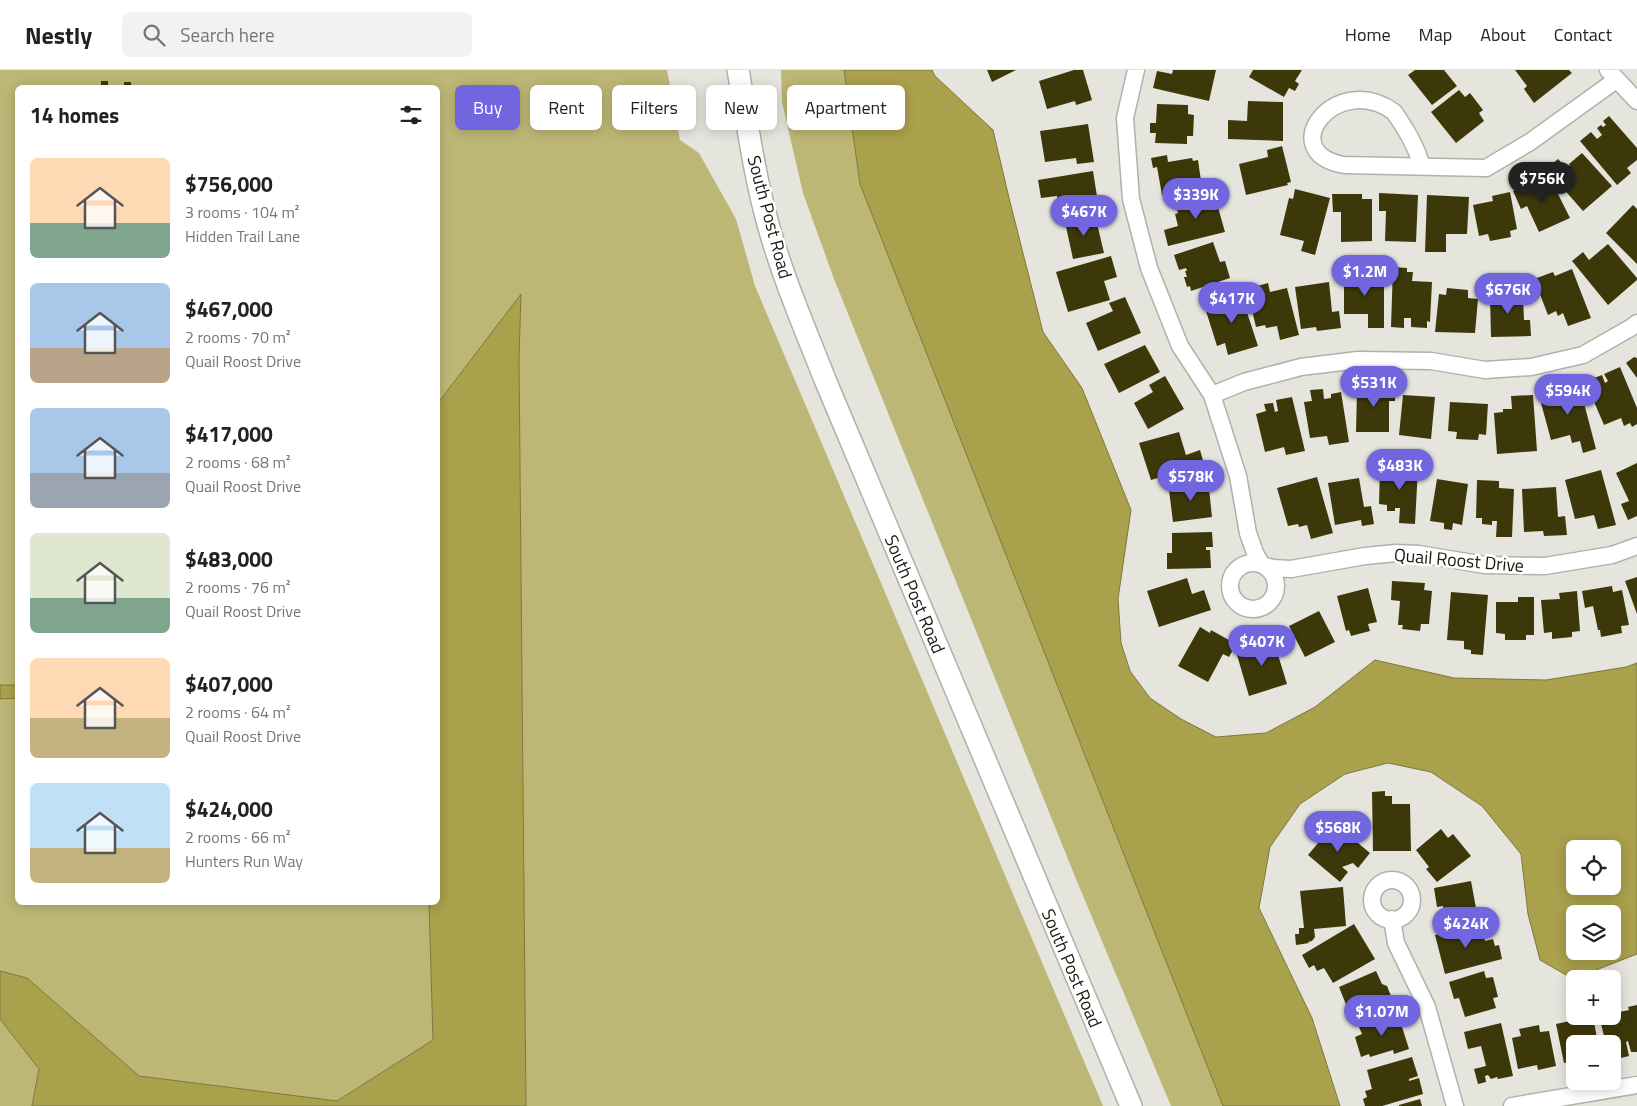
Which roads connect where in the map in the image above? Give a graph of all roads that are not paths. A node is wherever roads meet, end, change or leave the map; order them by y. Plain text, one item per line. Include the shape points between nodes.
1 (738, 70) edge
2 (1136, 70) edge
3 (1612, 75) edge
4 (1372, 87) dead end
5 (1324, 95) dead end
6 (1637, 101) edge
7 (1422, 166) junction
8 (1637, 323) edge
9 (1212, 395) junction
10 (1637, 546) edge
11 (1392, 920) dead end
12 (1637, 1085) edge
13 (1131, 1106) edge
14 (1455, 1106) edge
15 (1512, 1106) edge

1 - 13 street, South Post Road via 767,222 783,274
2 - 9 street, Quail Roost Drive via 1125,118 1131,199 1149,268 1180,346
3 - 6 street
3 - 7 street via 1530,142 1486,168
4 - 7 street via 1385,99 1411,137
5 - 7 street via 1317,106 1313,135 1325,158 1344,165
8 - 9 street via 1583,356 1531,367 1484,370 1431,361 1358,360 1301,367 1244,382
9 - 10 street, Quail Roost Drive via 1239,483 1248,533 1262,565 1291,569 1396,552 1484,565 1545,566 1612,556
11 - 14 street via 1396,943 1427,1007
12 - 15 street

